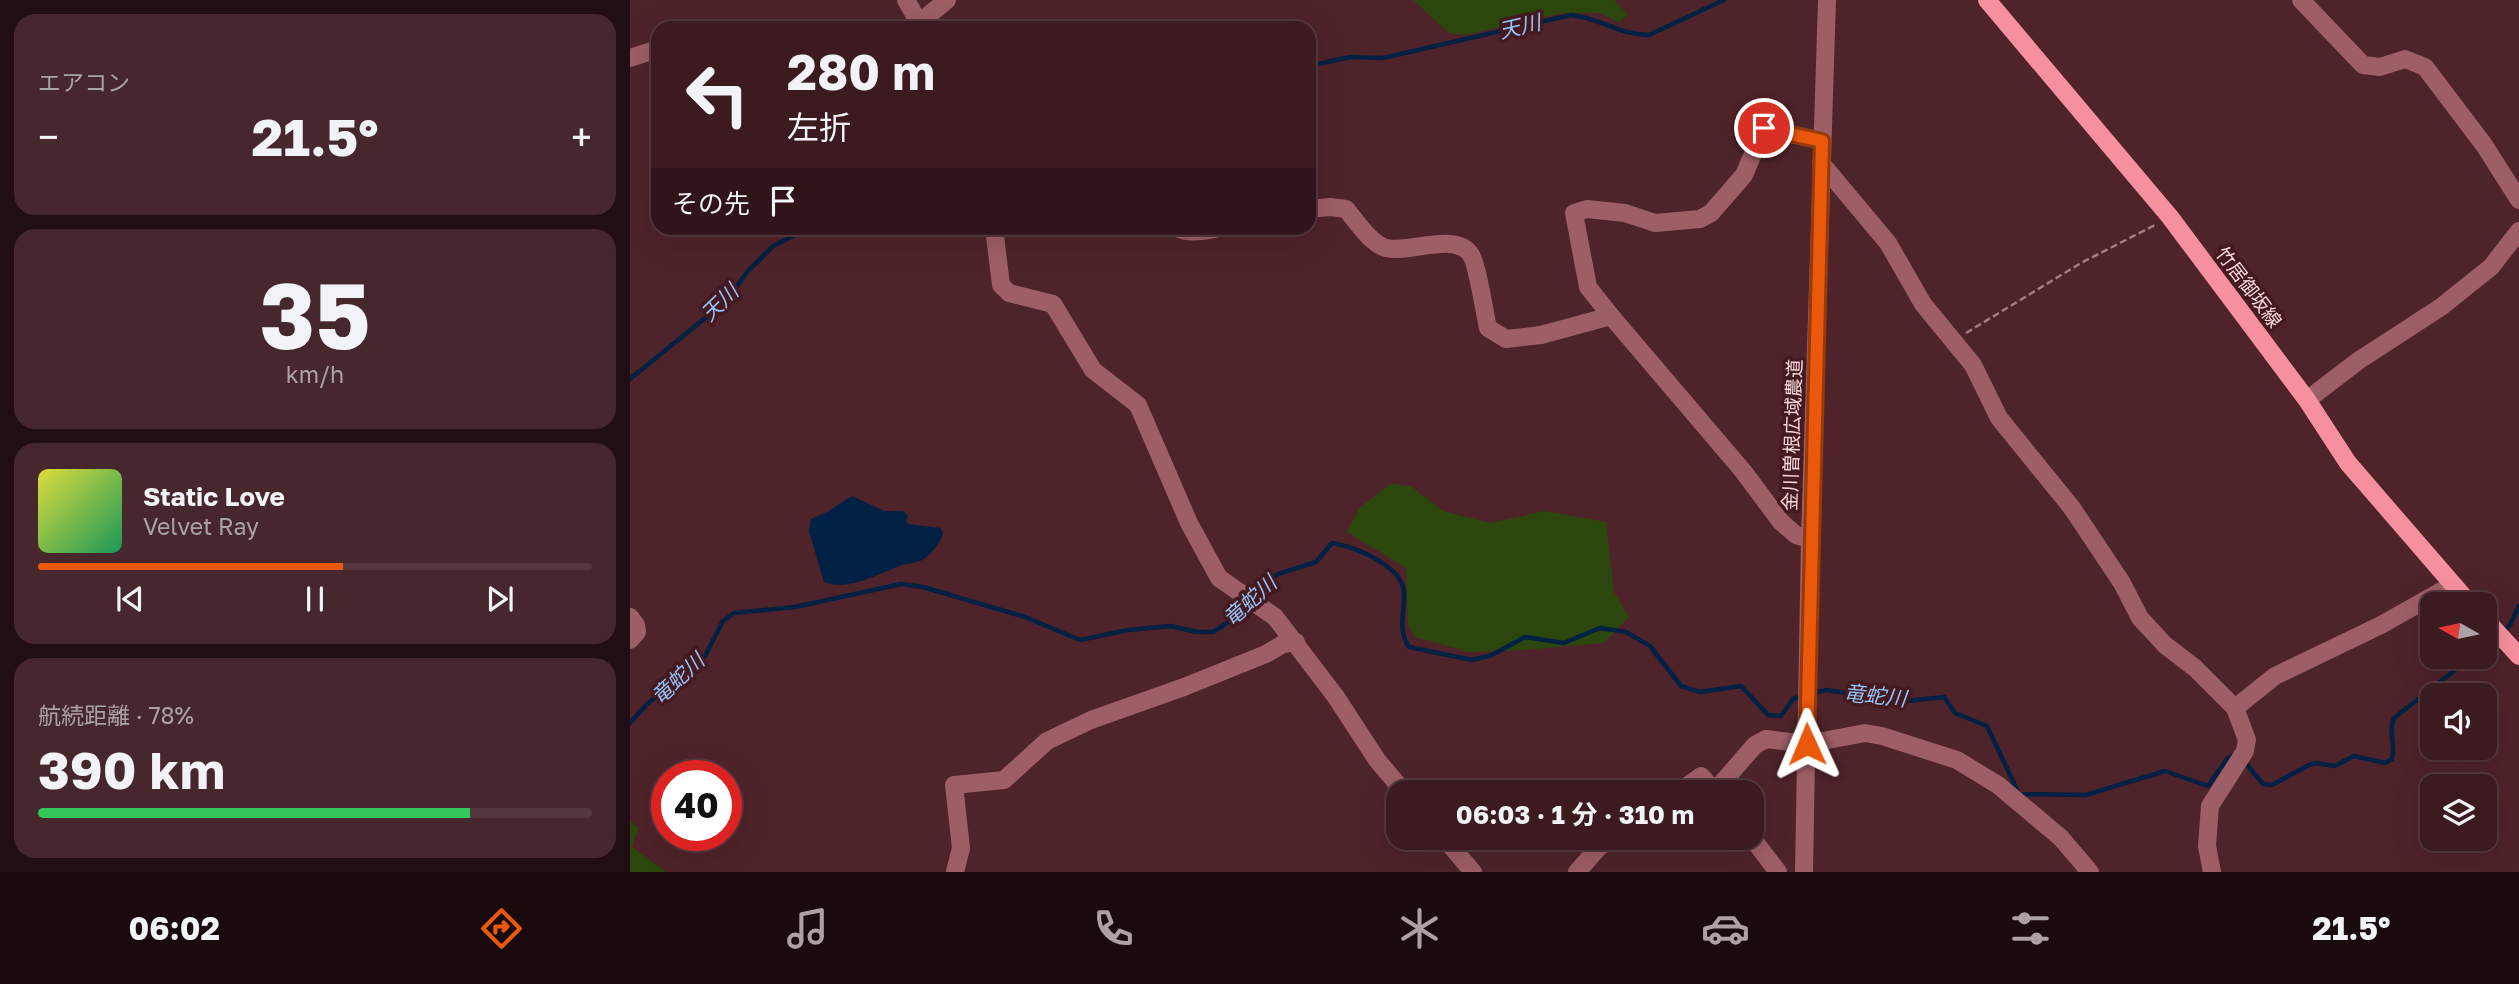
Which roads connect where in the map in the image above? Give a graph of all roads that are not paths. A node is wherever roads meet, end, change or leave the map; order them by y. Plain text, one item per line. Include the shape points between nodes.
1 (906, 0) edge
2 (947, 0) edge
3 (1827, 0) edge
4 (1987, 0) edge
5 (2301, 0) edge
6 (917, 21) edge
7 (925, 21) edge
8 (651, 51) edge
9 (630, 58) edge
10 (1822, 141) junction
11 (1821, 163) junction
12 (2519, 200) edge
13 (1316, 208) edge
14 (2519, 231) edge
15 (999, 235) edge
16 (1611, 316) junction
17 (2307, 400) junction
18 (1810, 538) junction
19 (2452, 585) junction
20 (2459, 592) edge
21 (630, 617) edge
22 (2497, 632) edge
23 (630, 640) edge
24 (1296, 642) junction
25 (2519, 656) edge
26 (2235, 708) junction
27 (1807, 744) junction
28 (1394, 780) edge
29 (1726, 780) edge
30 (1454, 850) edge
31 (1597, 850) edge
32 (1761, 850) edge
33 (956, 872) edge
34 (1473, 872) edge
35 (1577, 872) edge
36 (1778, 872) edge
37 (1804, 872) edge
38 (2090, 872) edge
39 (2212, 872) edge

1 - 6 street
2 - 7 street
3 - 10 street, 金川曽根広域農道
4 - 17 main road, 竹居御坂線 via 2170,217
5 - 12 street via 2363,65 2380,67 2406,59 2425,67
8 - 9 street
10 - 11 street, 金川曽根広域農道
10 - 16 street via 1764,128 1744,175 1711,213 1700,219 1655,223 1625,213 1587,209 1574,213 1588,287
11 - 18 street, 金川曽根広域農道
11 - 26 street via 1888,243 1923,304 1973,365 1999,418 2072,508 2140,618
13 - 16 street via 1346,209 1386,248 1462,246 1472,255 1488,328 1506,339 1541,335
14 - 17 street via 2491,267 2441,307 2358,360
15 - 24 street via 1001,285 1009,293 1053,304 1093,370 1138,405 1189,523 1219,578 1275,617
16 - 18 street via 1781,522
17 - 19 main road, 竹居御坂線 via 2348,463
18 - 27 street, 金川曽根広域農道
19 - 20 main road, 竹居御坂線
19 - 26 street via 2275,676
21 - 23 street via 637,632
22 - 25 main road
24 - 28 street
24 - 33 street via 1046,741 1004,780 954,785 961,848
26 - 39 street via 2247,740 2210,806 2207,846
27 - 29 street via 1766,739 1755,745
27 - 37 street, 金川曽根広域農道
27 - 38 street via 1865,733 1957,760 2020,803 2061,838
30 - 34 street
31 - 35 street
32 - 36 street

